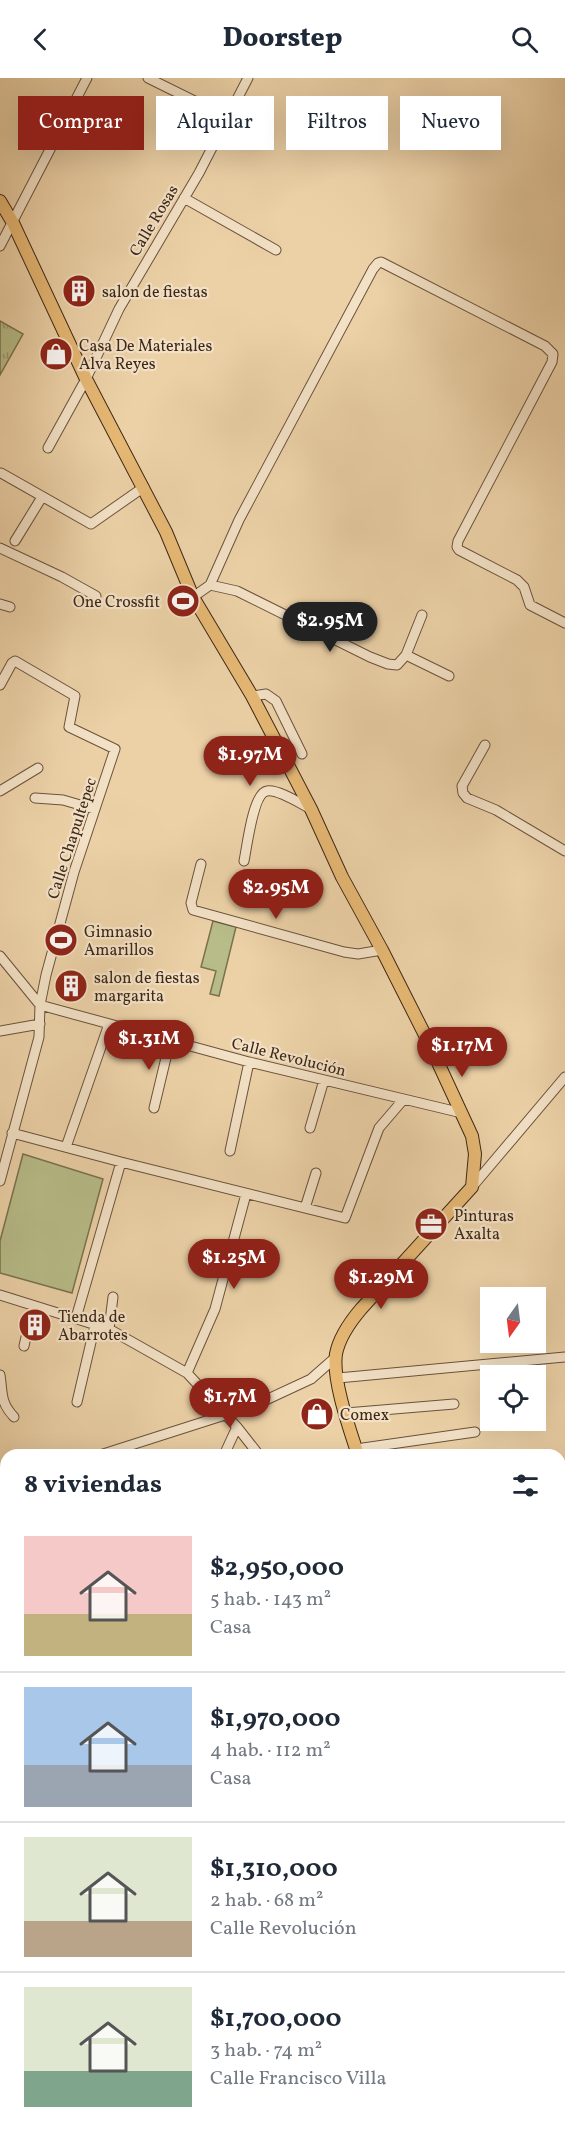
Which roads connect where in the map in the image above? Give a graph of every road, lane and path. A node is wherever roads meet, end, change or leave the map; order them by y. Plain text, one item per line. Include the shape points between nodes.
1 (87, 78) edge
2 (148, 78) edge
3 (248, 78) edge
4 (184, 96) edge
5 (238, 96) edge
6 (209, 150) edge
7 (184, 198) junction
8 (0, 201) edge
9 (13, 223) junction
10 (0, 246) edge
11 (276, 250) dead end
12 (86, 379) junction
13 (48, 448) dead end
14 (1, 473) edge
15 (144, 487) junction
16 (42, 497) junction
17 (15, 541) dead end
18 (0, 548) edge
19 (210, 585) junction
20 (96, 596) dead end
21 (193, 597) junction
22 (0, 604) edge
23 (10, 608) dead end
24 (422, 615) dead end
25 (565, 623) edge
26 (406, 655) junction
27 (448, 676) dead end
28 (0, 685) edge
29 (252, 696) junction
30 (485, 745) dead end
31 (302, 754) dead end
32 (38, 768) dead end
33 (0, 791) edge
34 (35, 798) dead end
35 (94, 809) junction
36 (311, 809) junction
37 (565, 851) edge
38 (244, 861) dead end
39 (201, 864) dead end
40 (382, 950) junction
41 (0, 956) edge
42 (40, 1005) junction
43 (40, 1024) junction
44 (110, 1024) junction
45 (0, 1031) edge
46 (170, 1041) junction
47 (249, 1062) junction
48 (565, 1077) edge
49 (324, 1080) junction
50 (403, 1100) junction
51 (154, 1108) dead end
52 (462, 1113) junction
53 (310, 1128) dead end
54 (12, 1133) junction
55 (66, 1147) junction
56 (230, 1151) dead end
57 (121, 1162) junction
58 (316, 1173) dead end
59 (0, 1180) edge
60 (472, 1186) junction
61 (246, 1194) junction
62 (305, 1208) junction
63 (0, 1295) edge
64 (113, 1297) dead end
65 (33, 1306) junction
66 (76, 1318) junction
67 (95, 1325) junction
68 (109, 1329) junction
69 (24, 1346) dead end
70 (336, 1357) junction
71 (565, 1357) edge
72 (187, 1373) junction
73 (0, 1375) edge
74 (338, 1378) junction
75 (77, 1402) dead end
76 (454, 1404) dead end
77 (346, 1413) junction
78 (225, 1416) junction
79 (14, 1417) dead end
80 (237, 1427) junction
81 (475, 1432) dead end
82 (119, 1449) edge
83 (228, 1449) edge
84 (254, 1449) edge
85 (356, 1449) edge
86 (375, 1449) edge

1 - 9 street
2 - 4 street
3 - 5 street, Calle Rosas
6 - 7 street, Calle Rosas
7 - 11 street
7 - 12 street, Calle Rosas via 119,309
8 - 9 main road
9 - 10 street
9 - 12 main road
12 - 13 street, Calle Rosas
12 - 15 main road
14 - 16 street
15 - 16 street via 91,524
15 - 21 main road
16 - 17 street
18 - 20 street
19 - 21 street
19 - 25 street via 239,520 373,269 381,262 545,346 553,354 457,545 459,550 517,580 534,608
19 - 26 street via 237,591 388,664 397,665
21 - 29 main road
22 - 23 street
24 - 26 street
26 - 27 street
28 - 35 street, Calle Chapultepec via 15,661 75,696 69,727 115,749
29 - 31 street via 266,694 276,701
29 - 36 main road
30 - 37 street via 462,786 463,793
32 - 33 street
34 - 35 street via 63,800
35 - 42 street, Calle Chapultepec via 45,975
36 - 38 street via 274,792 262,793 255,807
36 - 40 main road
39 - 40 street via 191,903 193,910 344,952
40 - 52 main road
41 - 42 street
42 - 43 street, Calle Chapultepec
42 - 44 street, Calle Revolución
43 - 45 street
43 - 54 street, Calle Chapultepec
44 - 46 street, Calle Revolución
44 - 55 street
46 - 47 street, Calle Revolución
46 - 51 street
47 - 49 street, Calle Revolución
47 - 56 street
48 - 60 street
49 - 50 street, Calle Revolución
49 - 53 street
50 - 52 street, Calle Revolución
50 - 62 street via 380,1128 346,1217
52 - 60 main road via 474,1143
54 - 55 street
54 - 59 street, Calle Chapultepec
55 - 57 street
57 - 61 street
57 - 66 street
58 - 62 street
60 - 70 main road via 361,1309
61 - 62 street
61 - 72 street via 214,1309
63 - 65 street
64 - 68 street
65 - 66 street
65 - 69 street
66 - 67 street
67 - 68 street
67 - 75 street
68 - 72 street
70 - 74 main road
70 - 78 street via 294,1389
71 - 74 street
72 - 78 street
73 - 79 street via 1,1402
74 - 77 main road
76 - 77 street
77 - 85 main road
78 - 80 street
78 - 82 street
80 - 83 street
80 - 84 street
81 - 86 street

